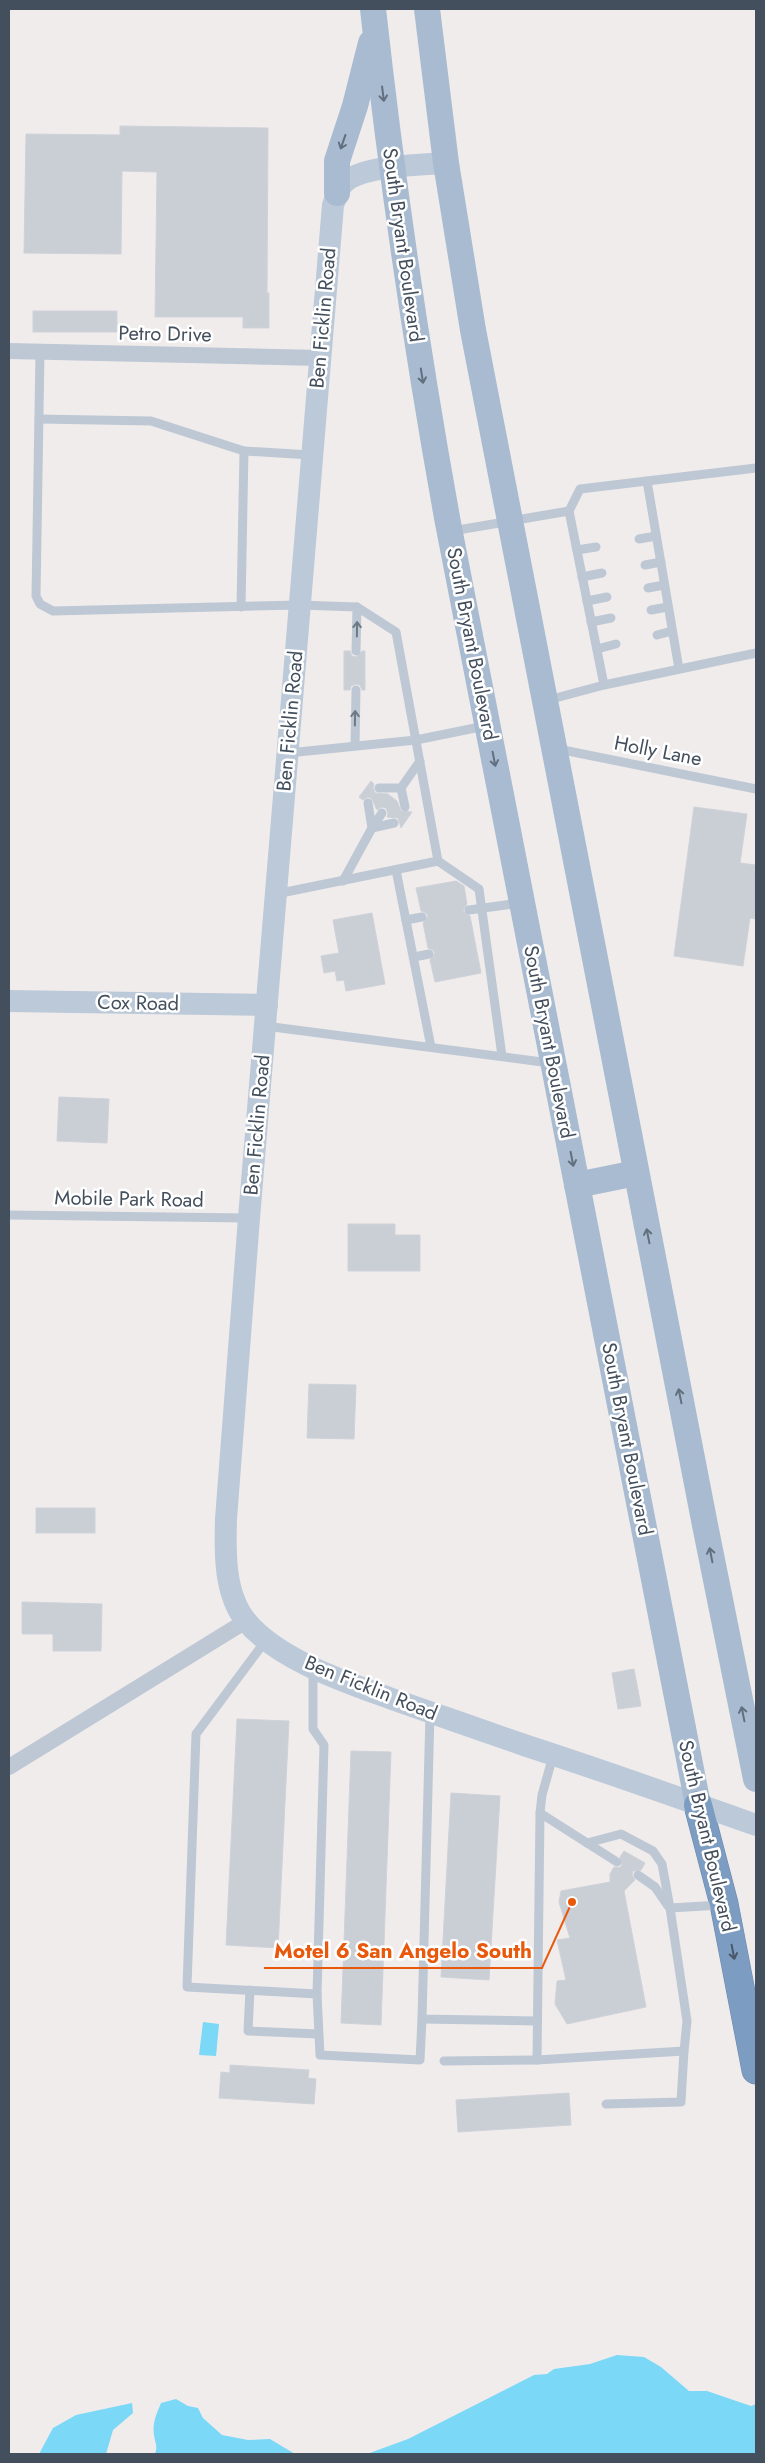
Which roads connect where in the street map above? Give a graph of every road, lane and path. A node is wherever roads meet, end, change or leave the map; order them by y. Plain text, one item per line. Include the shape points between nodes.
1 (426, 9) edge
2 (374, 18) edge
3 (446, 162) junction
4 (391, 168) junction
5 (337, 193) junction
6 (9, 351) edge
7 (40, 352) junction
8 (320, 358) junction
9 (39, 420) junction
10 (244, 451) junction
11 (312, 455) junction
12 (756, 468) edge
13 (647, 481) junction
14 (569, 511) junction
15 (510, 520) junction
16 (449, 531) junction
17 (656, 536) junction
18 (639, 539) dead end
19 (596, 547) dead end
20 (577, 550) junction
21 (661, 562) junction
22 (644, 565) dead end
23 (602, 573) dead end
24 (582, 577) junction
25 (664, 585) junction
26 (648, 588) dead end
27 (607, 597) dead end
28 (587, 601) junction
29 (299, 605) junction
30 (241, 606) junction
31 (668, 606) junction
32 (357, 607) junction
33 (652, 610) dead end
34 (611, 618) dead end
35 (591, 622) junction
36 (672, 631) junction
37 (657, 635) dead end
38 (616, 644) dead end
39 (597, 649) junction
40 (356, 651) dead end
41 (756, 653) edge
42 (679, 669) junction
43 (604, 685) junction
44 (356, 690) dead end
45 (544, 701) junction
46 (488, 725) junction
47 (416, 740) junction
48 (355, 746) junction
49 (553, 748) junction
50 (287, 753) junction
51 (420, 761) junction
52 (379, 788) dead end
53 (400, 788) junction
54 (756, 789) edge
55 (393, 798) dead end
56 (368, 803) dead end
57 (405, 807) dead end
58 (382, 813) dead end
59 (394, 823) dead end
60 (372, 828) junction
61 (438, 861) junction
62 (396, 870) junction
63 (344, 880) junction
64 (276, 894) junction
65 (522, 903) junction
66 (482, 908) junction
67 (468, 910) dead end
68 (422, 917) dead end
69 (406, 920) junction
70 (486, 944) junction
71 (475, 946) dead end
72 (429, 954) dead end
73 (414, 957) junction
74 (9, 1001) edge
75 (266, 1015) junction
76 (431, 1047) junction
77 (502, 1056) junction
78 (553, 1063) junction
79 (636, 1173) junction
80 (577, 1185) junction
81 (9, 1216) edge
82 (249, 1218) junction
83 (246, 1622) junction
84 (266, 1639) junction
85 (314, 1668) junction
86 (430, 1713) junction
87 (553, 1754) junction
88 (9, 1767) edge
89 (756, 1779) edge
90 (698, 1805) junction
91 (540, 1813) junction
92 (756, 1825) edge
93 (587, 1842) junction
94 (617, 1862) dead end
95 (638, 1875) dead end
96 (724, 1904) junction
97 (670, 1908) junction
98 (250, 1990) junction
99 (317, 1994) junction
100 (422, 2019) junction
101 (537, 2021) junction
102 (318, 2034) junction
103 (684, 2051) junction
104 (537, 2060) junction
105 (444, 2061) dead end
106 (756, 2070) edge
107 (606, 2104) dead end

1 - 3 main road
2 -> 4 main road, South Bryant Boulevard
2 -> 5 main road via 355,106 336,161
3 - 4 street
3 - 15 main road via 473,330
4 - 5 street via 354,176
4 -> 16 main road, South Bryant Boulevard
5 - 8 street, Ben Ficklin Road
6 - 7 street, Petro Drive
7 - 8 street, Petro Drive
7 - 9 lane
8 - 11 street, Ben Ficklin Road
9 - 10 lane via 151,421
9 - 30 lane via 36,596 40,604 53,611
10 - 11 lane
10 - 30 lane
11 - 29 street, Ben Ficklin Road
12 - 13 lane
13 - 14 lane via 580,490
13 - 17 lane
14 - 15 lane
14 - 20 lane
15 - 16 lane
15 - 45 main road
16 - 46 main road, South Bryant Boulevard
17 - 18 lane
17 - 21 lane
19 - 20 lane
20 - 24 lane
21 - 22 lane
21 - 25 lane
23 - 24 lane
24 - 28 lane
25 - 26 lane
25 - 31 lane
27 - 28 lane
28 - 35 lane
29 - 30 lane
29 - 32 lane
29 - 50 street, Ben Ficklin Road
31 - 33 lane
31 - 36 lane
40 -> 32 lane
32 - 47 lane via 396,632
34 - 35 lane
35 - 39 lane
36 - 37 lane
36 - 42 lane
38 - 39 lane
39 - 43 lane
41 - 42 lane
42 - 43 lane
43 - 45 lane
48 -> 44 lane
45 - 49 main road
46 - 47 lane
46 -> 65 main road, South Bryant Boulevard
47 - 48 lane
47 - 51 lane
48 - 50 lane
49 - 54 lane, Holly Lane
49 - 79 main road
50 - 64 street, Ben Ficklin Road
51 - 53 lane
51 - 61 lane
52 - 53 lane
53 - 55 lane
53 - 57 lane
56 - 60 lane
58 - 60 lane
59 - 60 lane
60 - 63 lane
61 - 62 lane
61 - 66 lane via 479,889
62 - 63 lane
62 - 69 lane
63 - 64 lane
64 - 75 street, Ben Ficklin Road
65 - 66 lane
65 - 78 main road, South Bryant Boulevard
66 - 67 lane
66 - 70 lane
68 - 69 lane
69 - 73 lane
70 - 71 lane
70 - 77 lane
72 - 73 lane
73 - 76 lane
74 - 75 street, Cox Road
75 - 76 lane
75 - 82 street, Ben Ficklin Road
76 - 77 lane
77 - 78 lane
78 -> 80 main road, South Bryant Boulevard
79 - 80 main road
89 -> 79 main road
80 - 90 main road, South Bryant Boulevard
81 - 82 lane, Mobile Park Road
82 - 83 street, Ben Ficklin Road via 226,1539 228,1578
83 - 84 street, Ben Ficklin Road
83 - 88 street
84 - 85 street, Ben Ficklin Road
84 - 98 lane via 196,1734 187,1986
85 - 86 street, Ben Ficklin Road
85 - 99 lane via 313,1729 324,1745
86 - 87 street, Ben Ficklin Road
86 - 100 lane
87 - 90 street, Ben Ficklin Road
87 - 91 lane
90 - 92 street, Ben Ficklin Road
90 - 96 highway, South Bryant Boulevard
91 - 93 lane
91 - 101 lane
93 - 94 lane
93 - 97 lane via 621,1834 652,1851 662,1864
95 - 97 lane via 655,1887
96 - 97 lane
96 -> 106 highway, South Bryant Boulevard
97 - 103 lane via 687,2021
98 - 99 lane
98 - 102 lane via 248,2031
99 - 102 lane
100 - 101 lane
100 - 102 lane via 420,2060 320,2055
101 - 104 lane
103 - 104 lane
103 - 107 lane via 681,2102
104 - 105 lane

